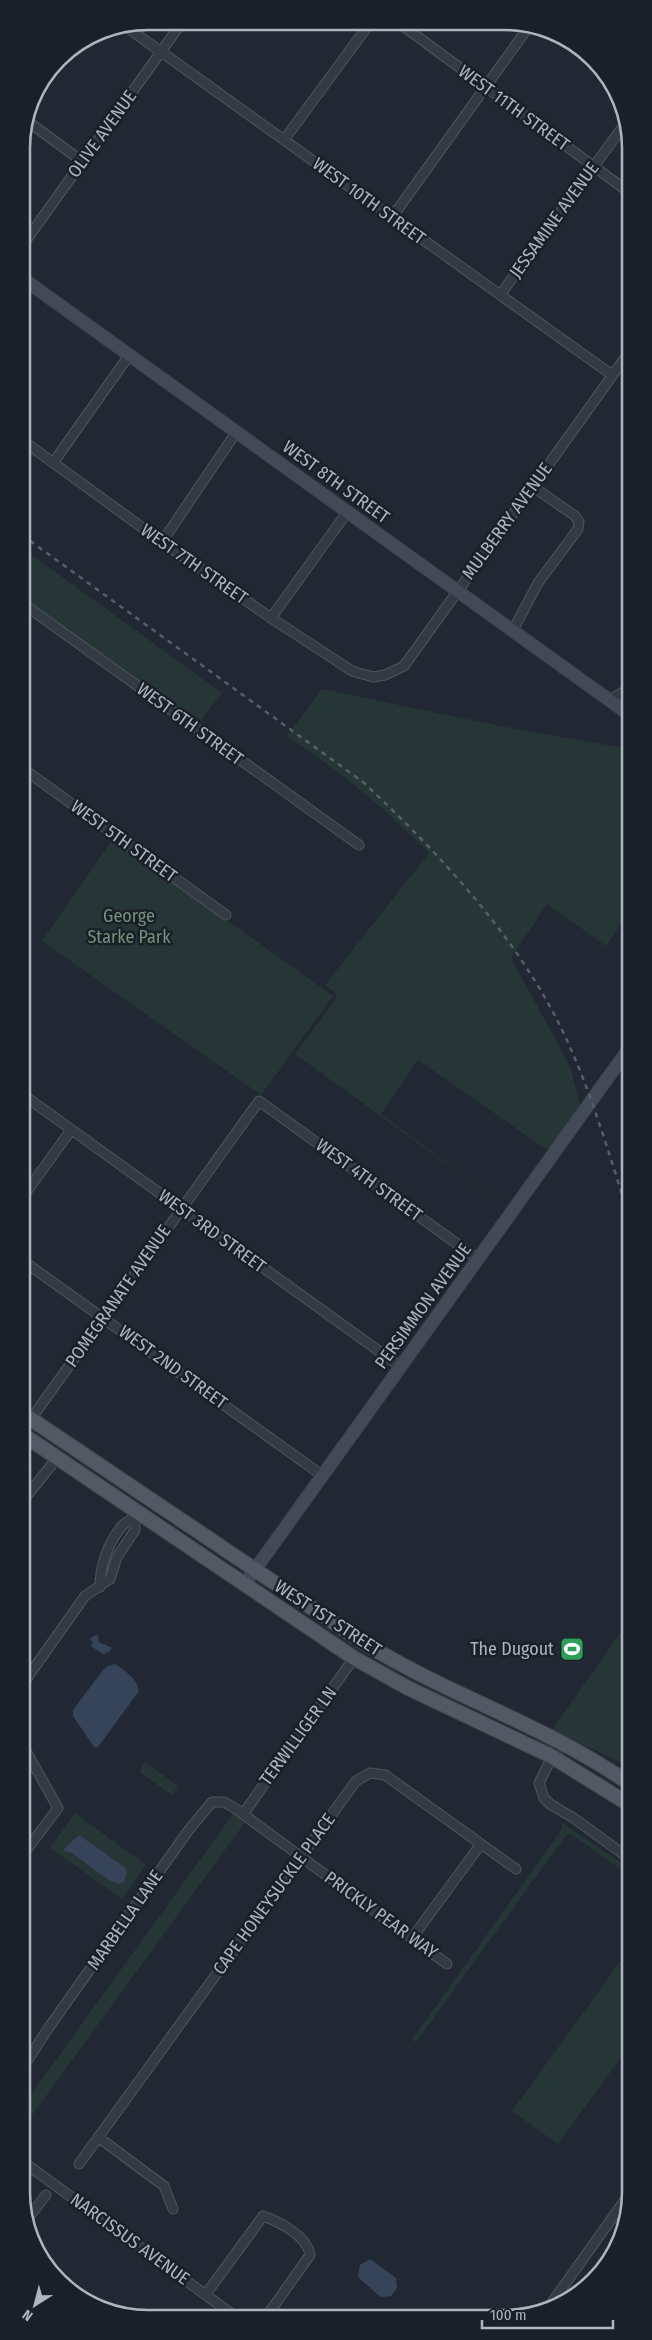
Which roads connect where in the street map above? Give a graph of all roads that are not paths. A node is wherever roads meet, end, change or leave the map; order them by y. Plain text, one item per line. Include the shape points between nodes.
1 (177, 30) edge
2 (365, 30) edge
3 (408, 30) edge
4 (132, 31) edge
5 (525, 32) edge
6 (161, 52) junction
7 (485, 87) junction
8 (33, 125) edge
9 (620, 129) edge
10 (284, 140) junction
11 (83, 162) junction
12 (593, 167) junction
13 (622, 187) edge
14 (390, 215) junction
15 (30, 235) edge
16 (30, 284) edge
17 (500, 295) junction
18 (130, 354) junction
19 (622, 362) edge
20 (612, 375) junction
21 (237, 432) junction
22 (30, 446) edge
23 (52, 463) junction
24 (532, 486) junction
25 (348, 511) junction
26 (162, 542) junction
27 (457, 590) junction
28 (30, 609) edge
29 (271, 618) junction
30 (513, 630) junction
31 (373, 677) joint
32 (622, 692) edge
33 (610, 699) junction
34 (622, 709) edge
35 (30, 774) edge
36 (358, 845) dead end
37 (226, 915) dead end
38 (622, 1059) edge
39 (30, 1100) edge
40 (259, 1101) joint
41 (71, 1130) junction
42 (30, 1187) edge
43 (180, 1208) junction
44 (478, 1259) junction
45 (30, 1266) edge
46 (103, 1317) junction
47 (401, 1366) junction
48 (30, 1412) edge
49 (30, 1421) edge
50 (30, 1439) edge
51 (57, 1458) junction
52 (323, 1476) junction
53 (30, 1492) edge
54 (137, 1516) junction
55 (254, 1571) junction
56 (244, 1585) junction
57 (354, 1658) junction
58 (30, 1674) edge
59 (560, 1740) junction
60 (551, 1756) junction
61 (30, 1758) edge
62 (622, 1779) edge
63 (622, 1800) edge
64 (243, 1814) junction
65 (481, 1844) junction
66 (30, 1845) edge
67 (622, 1853) edge
68 (302, 1857) junction
69 (516, 1869) dead end
70 (412, 1938) junction
71 (447, 1964) dead end
72 (30, 2057) edge
73 (98, 2137) junction
74 (79, 2164) dead end
75 (30, 2167) edge
76 (46, 2194) dead end
77 (621, 2205) edge
78 (173, 2209) dead end
79 (32, 2213) edge
80 (206, 2294) junction
81 (555, 2299) edge
82 (227, 2310) edge
83 (271, 2310) edge

1 - 6 street, OLIVE AVENUE
2 - 10 street
3 - 7 street, WEST 11TH STREET
4 - 6 street, WEST 10TH STREET
5 - 7 street
6 - 10 street, WEST 10TH STREET
6 - 11 street, OLIVE AVENUE
7 - 12 street, WEST 11TH STREET
7 - 14 street via 398,209
8 - 11 street
9 - 12 street, JESSAMINE AVENUE
10 - 14 street, WEST 10TH STREET
11 - 15 street, OLIVE AVENUE
12 - 13 street, WEST 11TH STREET
12 - 17 street, JESSAMINE AVENUE
14 - 17 street, WEST 10TH STREET
16 - 18 street, WEST 8TH STREET
17 - 20 street, WEST 10TH STREET
18 - 21 street, WEST 8TH STREET
18 - 23 street
19 - 20 street, MULBERRY AVENUE
20 - 24 street, MULBERRY AVENUE
21 - 25 street, WEST 8TH STREET
21 - 26 street
22 - 23 street, WEST 7TH STREET
23 - 26 street, WEST 7TH STREET
24 - 27 street, MULBERRY AVENUE
24 - 30 street via 579,522 578,529 538,582
25 - 27 street, WEST 8TH STREET
25 - 29 street
26 - 29 street, WEST 7TH STREET
27 - 30 street, WEST 8TH STREET
27 - 31 street, MULBERRY AVENUE via 404,666
28 - 36 street, WEST 6TH STREET
29 - 31 street, WEST 7TH STREET via 352,671
30 - 33 street, WEST 8TH STREET
32 - 33 street
33 - 34 street, WEST 8TH STREET
35 - 37 street, WEST 5TH STREET
38 - 44 street, PERSIMMON AVENUE
39 - 41 street, WEST 3RD STREET
40 - 43 street, POMEGRANATE AVENUE
40 - 44 street, WEST 4TH STREET
41 - 42 street
41 - 43 street, WEST 3RD STREET
43 - 46 street, POMEGRANATE AVENUE
43 - 47 street, WEST 3RD STREET
44 - 47 street, PERSIMMON AVENUE
45 - 46 street, WEST 2ND STREET
46 - 48 street, POMEGRANATE AVENUE
46 - 52 street, WEST 2ND STREET
47 - 52 street, PERSIMMON AVENUE
49 - 55 main road, WEST 1ST STREET
50 - 51 main road, WEST 1ST STREET
51 - 53 street
51 - 54 main road, WEST 1ST STREET
52 - 55 street, PERSIMMON AVENUE
54 - 56 main road, WEST 1ST STREET
54 - 58 street via 123,1524 110,1546 100,1569 100,1587 85,1596
55 - 56 street, PERSIMMON AVENUE
55 - 59 main road, WEST 1ST STREET via 386,1656
56 - 57 main road, WEST 1ST STREET
57 - 60 main road, WEST 1ST STREET via 408,1688
57 - 64 street, TERWILLIGER LN
59 - 60 street
59 - 62 main road, WEST 1ST STREET
60 - 63 main road, WEST 1ST STREET
60 - 67 street via 539,1783 544,1798
61 - 66 street via 58,1808
64 - 68 street, PRICKLY PEAR WAY
64 - 72 street, MARBELLA LANE via 220,1801 206,1807
65 - 68 street, CAPE HONEYSUCKLE PLACE via 385,1775 370,1773 356,1781
65 - 69 street, CAPE HONEYSUCKLE PLACE
65 - 70 street
68 - 70 street, PRICKLY PEAR WAY
68 - 73 street, CAPE HONEYSUCKLE PLACE
70 - 71 street, PRICKLY PEAR WAY
73 - 74 street, CAPE HONEYSUCKLE PLACE
73 - 78 street via 164,2186
75 - 80 street, NARCISSUS AVENUE
76 - 79 street
77 - 81 street
80 - 82 street, NARCISSUS AVENUE
80 - 83 street via 263,2216 296,2234 308,2246 310,2255

